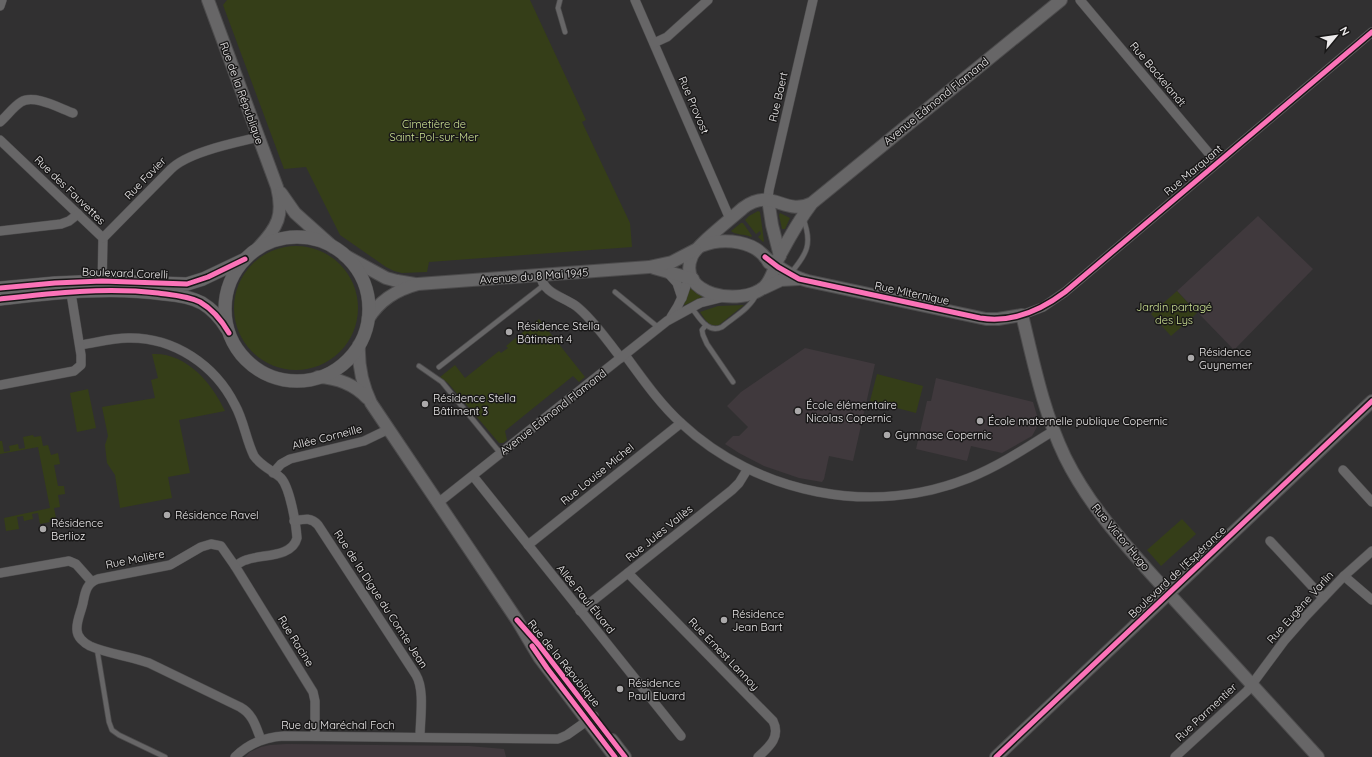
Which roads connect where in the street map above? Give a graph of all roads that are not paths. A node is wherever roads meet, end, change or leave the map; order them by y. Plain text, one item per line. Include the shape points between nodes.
1 (2, 0) edge
2 (208, 0) edge
3 (560, 0) edge
4 (635, 0) edge
5 (708, 0) edge
6 (813, 0) edge
7 (1061, 0) edge
8 (1080, 0) edge
9 (0, 6) edge
10 (566, 32) dead end
11 (1372, 32) edge
12 (654, 43) junction
13 (73, 113) dead end
14 (0, 122) edge
15 (259, 137) junction
16 (0, 140) edge
17 (1217, 163) junction
18 (277, 187) junction
19 (768, 200) junction
20 (800, 211) junction
21 (78, 214) junction
22 (730, 219) junction
23 (0, 231) edge
24 (104, 238) junction
25 (333, 247) junction
26 (258, 248) junction
27 (696, 250) junction
28 (344, 255) junction
29 (245, 259) junction
30 (775, 266) junction
31 (649, 267) junction
32 (664, 270) junction
33 (690, 275) junction
34 (791, 277) junction
35 (542, 280) junction
36 (418, 284) junction
37 (102, 286) junction
38 (70, 287) junction
39 (0, 288) edge
40 (761, 290) junction
41 (615, 292) dead end
42 (726, 297) junction
43 (682, 298) junction
44 (0, 299) edge
45 (691, 307) junction
46 (1022, 315) junction
47 (368, 320) junction
48 (667, 321) junction
49 (706, 325) junction
50 (659, 328) junction
51 (229, 333) junction
52 (80, 345) junction
53 (359, 345) junction
54 (623, 357) junction
55 (419, 366) dead end
56 (439, 367) dead end
57 (318, 377) junction
58 (733, 382) dead end
59 (0, 385) edge
60 (1372, 401) edge
61 (371, 403) junction
62 (681, 423) junction
63 (389, 429) junction
64 (1053, 430) junction
65 (500, 454) junction
66 (747, 470) junction
67 (1343, 470) dead end
68 (273, 473) junction
69 (473, 476) junction
70 (1372, 502) edge
71 (438, 503) junction
72 (294, 521) junction
73 (1270, 541) dead end
74 (528, 545) junction
75 (1372, 551) edge
76 (235, 566) junction
77 (0, 573) edge
78 (628, 573) junction
79 (1344, 576) junction
80 (92, 582) junction
81 (1169, 593) junction
82 (1323, 598) junction
83 (1372, 600) edge
84 (580, 611) junction
85 (97, 648) junction
86 (1252, 684) junction
87 (591, 718) junction
88 (315, 736) junction
89 (680, 736) dead end
90 (420, 737) junction
91 (261, 740) junction
92 (165, 757) edge
93 (235, 757) edge
94 (615, 757) edge
95 (625, 757) edge
96 (758, 757) edge
97 (996, 757) edge
98 (1175, 757) edge
99 (1318, 757) edge

1 - 9 street
2 - 15 street, Rue de la République
3 - 10 lane via 558,13
4 - 12 street, Rue Provost
5 - 12 street via 667,37
6 - 19 street, Rue Baert
7 - 20 street, Avenue Edmond Flamand
8 - 17 street, Rue Backelandt
11 - 17 street, Rue Marquant
12 - 22 street, Rue Provost
13 - 14 street via 30,99 20,103
15 - 18 street, Rue de la République
15 - 24 street, Rue Favier via 181,160
16 - 21 street, Rue des Fauvettes
17 - 46 street, Rue Marquant via 1050,303
18 - 25 street, Rue de la République via 295,213
18 - 26 street, Rue de la République via 280,202 278,219
19 - 20 street
19 - 22 street via 752,202
19 - 30 street
20 - 30 street
20 - 34 lane via 808,232 808,246
21 - 23 street via 61,224
21 - 24 street, Rue des Fauvettes
22 - 27 street
24 - 37 street, Rue des Fauvettes
25 - 26 main road via 311,238 294,237 274,240
25 - 28 main road
26 - 29 main road
27 - 30 street via 710,243 731,242 752,247 765,257 770,266
27 - 31 street via 672,262
27 - 33 street via 691,259
28 - 36 street, Avenue du 8 Mai 1945 via 386,278
28 - 47 main road via 354,265 364,282
29 - 37 main road, Boulevard Corelli via 187,284
29 - 51 main road via 234,273 227,292 225,313
30 - 34 street
30 - 40 street via 769,281
31 - 32 street
31 - 35 street, Avenue du 8 Mai 1945
32 - 33 street
32 - 43 street via 675,280
33 - 42 street via 708,292
33 - 43 street
34 - 40 street
34 - 46 street, Rue Miternique via 980,318 998,319
35 - 36 street, Avenue du 8 Mai 1945
35 - 54 street via 549,290 579,309
35 - 56 lane
36 - 47 street, Avenue du 8 Mai 1945 via 387,297
37 - 38 main road, Boulevard Corelli
37 - 51 main road, Boulevard Corelli via 195,300 222,321
38 - 39 main road, Boulevard Corelli
38 - 44 main road, Boulevard Corelli
38 - 52 street
40 - 42 street via 745,296
40 - 49 lane via 750,305 722,327 713,329
41 - 50 lane
42 - 45 street
43 - 48 street
45 - 48 street
45 - 49 lane
46 - 64 street, Rue Victor Hugo
47 - 53 main road
48 - 50 street, Avenue Edmond Flamand
49 - 58 lane via 702,330 704,338
50 - 54 street, Avenue Edmond Flamand
51 - 57 main road via 243,356 265,373 292,380
52 - 59 street via 82,360 76,370
52 - 68 street via 118,338 141,338 168,345 195,358 213,373 227,391 240,415 254,456
53 - 57 main road via 339,367
53 - 61 street, Rue de la République via 361,376
54 - 62 street
54 - 65 street, Avenue Edmond Flamand
55 - 65 lane via 442,382
57 - 61 street, Rue de la République via 333,378 347,383
60 - 81 street, Boulevard de l'Espérance
61 - 63 street, Rue de la République
62 - 66 street via 716,451
62 - 74 street, Rue Louise Michel
63 - 68 street, Allée Corneille via 364,441 290,459
63 - 71 street, Rue de la République
64 - 66 street via 1010,459 972,477 942,487 905,494 860,496 814,492
64 - 81 street, Rue Victor Hugo via 1069,466 1091,503
65 - 69 street, Avenue Edmond Flamand
66 - 78 street, Rue Jules Vallès via 732,490
67 - 70 street
68 - 72 street via 286,486
69 - 71 street, Avenue Edmond Flamand
69 - 74 street, Allée Paul Éluard
71 - 87 street, Rue de la République via 539,657
72 - 76 street via 297,538 290,550 246,559
72 - 90 street, Rue de la Digue du Comte Jean via 308,519 318,525 416,675 420,691
73 - 82 street
74 - 84 street, Allée Paul Éluard
75 - 79 street, Rue Eugène Varlin
76 - 80 street, Rue Molière via 223,548 214,543 201,547 166,566
76 - 88 street, Rue Racine via 313,692
77 - 80 street via 69,561 76,564
78 - 84 street, Rue Jules Vallès
78 - 96 street, Rue Ernest Lannoy via 773,721 776,737
79 - 82 street, Rue Eugène Varlin
79 - 83 street
80 - 85 street via 86,589 76,628 84,642
81 - 86 street, Rue Victor Hugo
81 - 97 street, Boulevard de l'Espérance
82 - 86 street, Rue Eugène Varlin via 1284,641
84 - 89 street, Allée Paul Éluard
85 - 91 street via 149,663 240,707 251,716
85 - 92 lane via 112,730
86 - 98 street, Rue Parmentier
86 - 99 street, Rue Victor Hugo
87 - 90 street, Rue du Maréchal Foch via 558,739
87 - 94 street, Rue de la République
87 - 95 street, Rue de la République
88 - 90 street, Rue du Maréchal Foch
88 - 91 street, Rue du Maréchal Foch via 280,736
91 - 93 street, Rue du Maréchal Foch via 248,746

